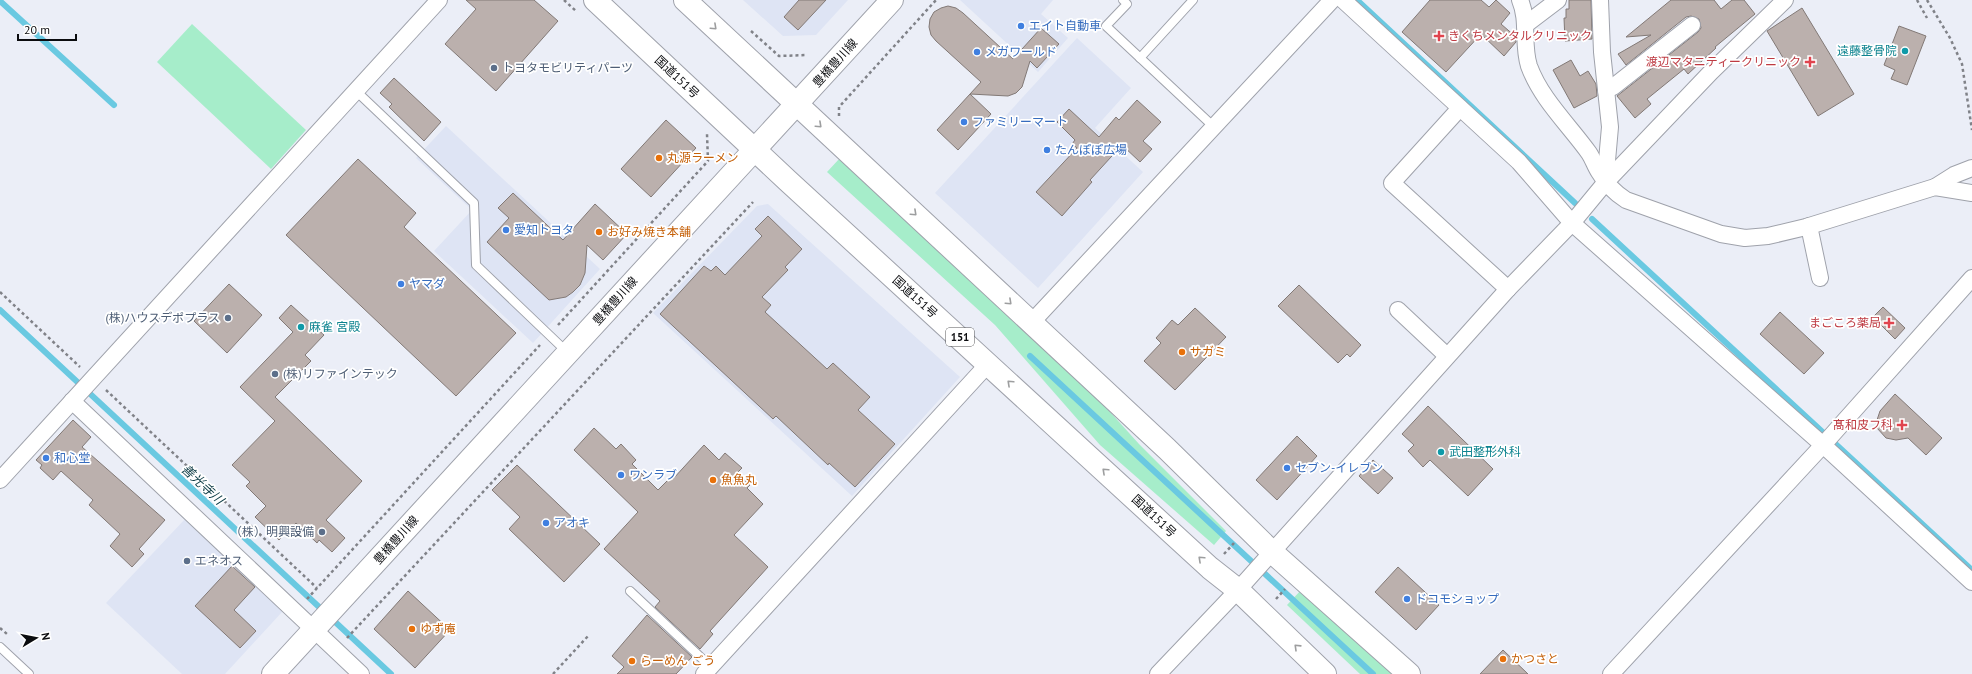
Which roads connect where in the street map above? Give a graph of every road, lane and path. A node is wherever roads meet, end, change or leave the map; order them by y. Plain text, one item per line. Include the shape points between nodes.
1 (438, 0) edge
2 (595, 0) edge
3 (685, 0) edge
4 (892, 0) edge
5 (936, 0) edge
6 (1123, 0) edge
7 (1193, 0) edge
8 (1332, 0) edge
9 (1343, 0) edge
10 (1520, 0) edge
11 (1558, 0) edge
12 (1600, 0) edge
13 (1785, 0) edge
14 (1917, 0) edge
15 (1927, 0) edge
16 (1927, 18) dead end
17 (1525, 24) junction
18 (1692, 24) dead end
19 (745, 26) dead end
20 (807, 55) dead end
21 (1140, 58) junction
22 (355, 90) junction
23 (1606, 90) junction
24 (797, 104) junction
25 (838, 107) dead end
26 (1460, 108) junction
27 (1214, 127) junction
28 (1972, 130) edge
29 (755, 150) junction
30 (708, 161) dead end
31 (1972, 168) edge
32 (1606, 182) junction
33 (1935, 187) junction
34 (1972, 193) edge
35 (753, 202) dead end
36 (1572, 223) junction
37 (1809, 226) junction
38 (1820, 278) dead end
39 (1972, 278) edge
40 (1508, 289) junction
41 (0, 292) edge
42 (1398, 310) dead end
43 (1032, 323) junction
44 (549, 335) junction
45 (568, 353) junction
46 (1447, 356) junction
47 (989, 364) junction
48 (83, 388) junction
49 (1823, 445) junction
50 (0, 480) edge
51 (1247, 528) junction
52 (1272, 552) junction
53 (1210, 568) junction
54 (1298, 576) junction
55 (1972, 582) edge
56 (317, 588) junction
57 (1238, 590) junction
58 (313, 591) dead end
59 (630, 591) dead end
60 (1262, 613) junction
61 (318, 626) junction
62 (589, 635) dead end
63 (342, 642) dead end
64 (0, 647) edge
65 (711, 672) edge
66 (29, 674) edge
67 (273, 674) edge
68 (361, 674) edge
69 (552, 674) edge
70 (1158, 674) edge
71 (1325, 674) edge
72 (1409, 674) edge
73 (1611, 674) edge

1 - 22 street
2 - 29 main road, 国道151号 / 151
3 -> 24 main road
4 - 24 main road, 豊橋豊川線
5 - 25 path
6 - 21 lane via 1127,4 1106,26
7 - 21 lane
8 - 27 street
9 - 26 street
10 - 17 street
11 - 17 street
12 - 23 street
13 - 32 street via 1711,72
14 - 16 path
15 - 28 path via 1962,64
17 - 32 street via 1529,66 1540,89 1591,155
18 - 23 street
19 - 20 path via 779,56
21 - 27 lane
22 - 44 lane via 474,203 476,265
22 - 48 street
23 - 32 street via 1610,127
24 - 29 main road, 豊橋豊川線
24 -> 43 main road
26 - 36 street via 1519,162
26 - 40 street via 1392,183
27 - 43 street
29 - 45 main road, 豊橋豊川線
29 - 47 main road, 国道151号 / 151
30 - 44 path
31 - 33 street
32 - 36 street
32 - 37 street via 1616,194 1626,200 1720,234 1745,238 1768,236
33 - 34 street
33 - 37 street
35 - 63 path
36 - 40 street
36 - 49 street
37 - 38 street
39 - 49 street
40 - 46 street
41 - 48 path
42 - 46 street
43 - 51 main road
44 - 45 lane
44 - 56 path
45 - 61 main road, 豊橋豊川線
46 - 52 street
53 -> 47 main road, 国道151号 / 151
47 - 65 street
48 - 50 street
48 - 56 path
48 - 61 street
49 - 55 street
49 - 73 street
51 - 52 main road
51 - 53 path
52 - 54 main road
52 - 57 street
53 - 57 main road, 国道151号 / 151
54 - 60 path
54 - 72 main road
56 - 58 path
57 - 60 main road, 国道151号 / 151
57 - 70 street
59 - 65 lane
71 -> 60 main road, 国道151号 / 151
61 - 67 main road
61 - 68 street
62 - 69 path
64 - 66 lane

